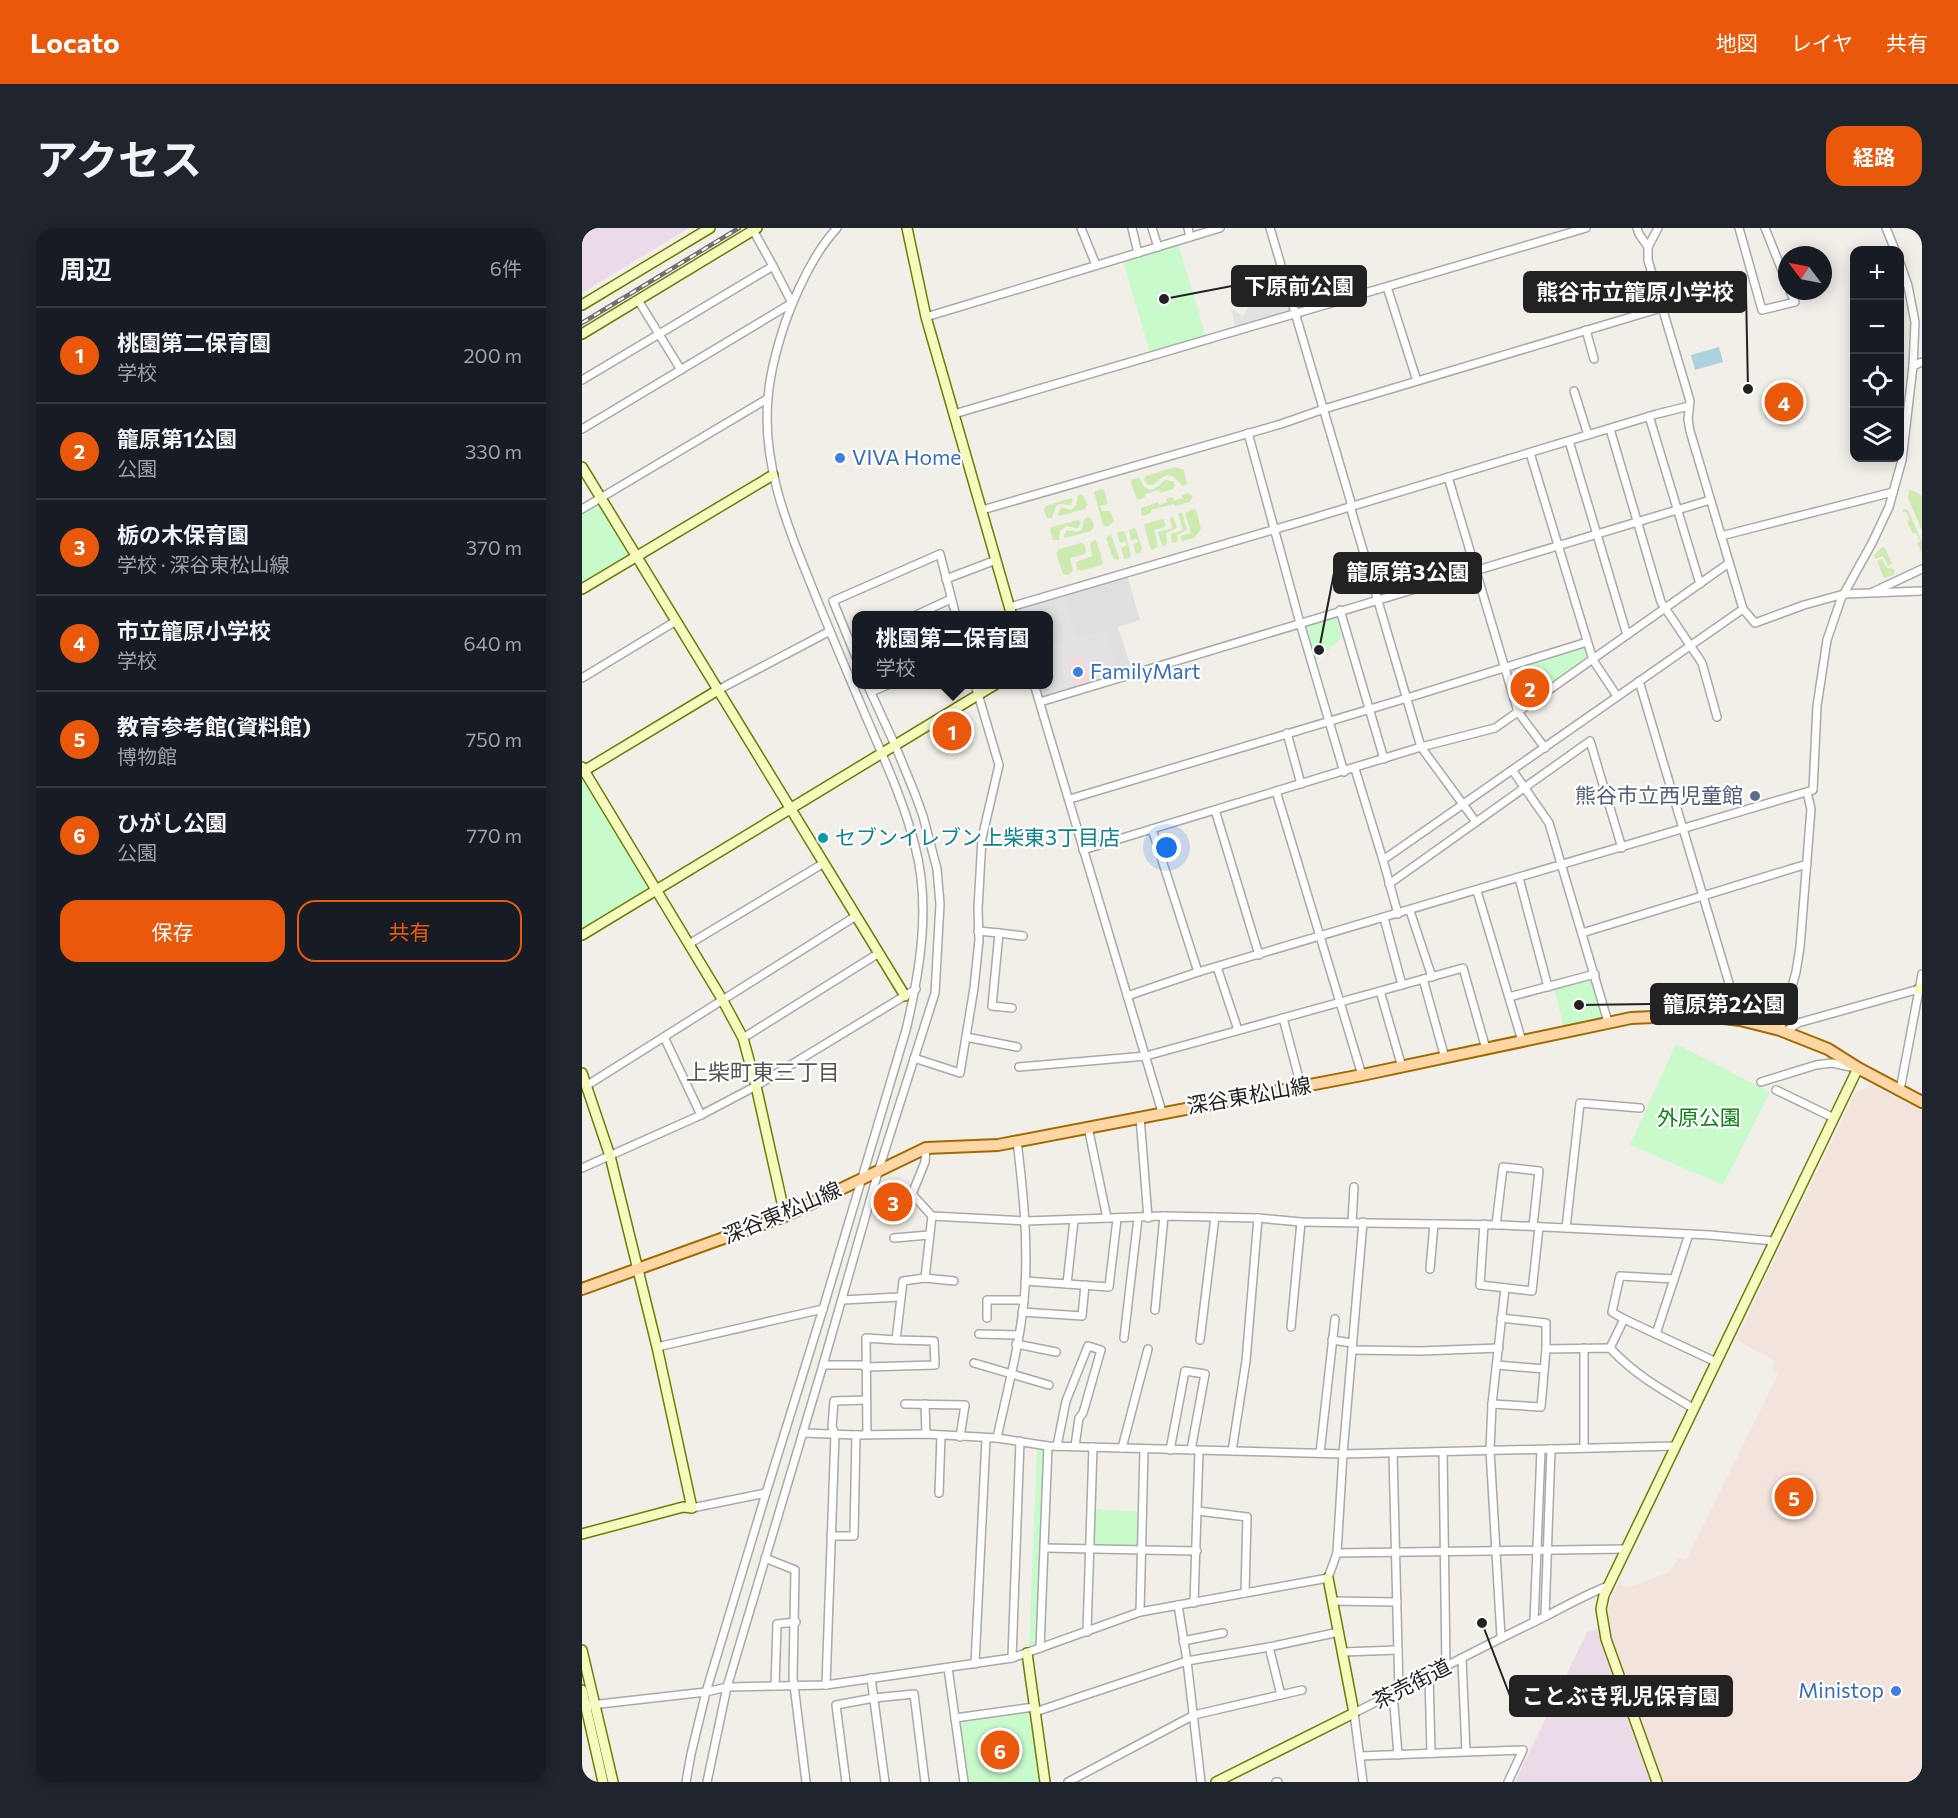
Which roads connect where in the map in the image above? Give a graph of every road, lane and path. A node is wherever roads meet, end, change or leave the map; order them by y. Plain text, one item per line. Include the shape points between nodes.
1 (710, 228) edge
2 (837, 228) edge
3 (908, 228) edge
4 (1080, 228) edge
5 (1132, 228) edge
6 (1152, 228) edge
7 (1188, 228) edge
8 (1220, 228) edge
9 (1270, 228) edge
10 (1586, 228) edge
11 (1637, 228) edge
12 (1658, 228) edge
13 (1739, 228) edge
14 (1765, 228) edge
15 (1886, 228) edge
16 (755, 229) edge
17 (1190, 237) junction
18 (1893, 246) edge
19 (1158, 247) junction
20 (1648, 247) junction
21 (1138, 253) junction
22 (1778, 260) edge
23 (773, 266) junction
24 (1096, 266) junction
25 (1904, 278) edge
26 (1387, 287) junction
27 (638, 300) junction
28 (1794, 300) edge
29 (792, 303) junction
30 (582, 305) edge
31 (1661, 308) junction
32 (1295, 314) junction
33 (926, 317) junction
34 (1586, 330) junction
35 (582, 334) edge
36 (659, 334) junction
37 (1594, 359) dead end
38 (1922, 362) edge
39 (1913, 366) junction
40 (681, 370) junction
41 (582, 380) edge
42 (1417, 381) junction
43 (1574, 391) dead end
44 (767, 399) junction
45 (1689, 406) junction
46 (1324, 409) junction
47 (954, 414) junction
48 (1649, 416) junction
49 (582, 429) edge
50 (1610, 429) junction
51 (1248, 433) junction
52 (1588, 435) junction
53 (1569, 441) junction
54 (1530, 453) junction
55 (582, 467) edge
56 (773, 475) junction
57 (1448, 477) junction
58 (1893, 492) junction
59 (601, 498) junction
60 (1710, 500) junction
61 (1351, 506) junction
62 (582, 509) edge
63 (982, 510) junction
64 (1677, 510) junction
65 (1639, 522) junction
66 (1274, 530) junction
67 (1597, 534) junction
68 (1721, 536) junction
69 (1557, 546) junction
70 (637, 556) junction
71 (996, 560) junction
72 (1729, 563) junction
73 (1922, 569) edge
74 (1475, 570) junction
75 (946, 579) junction
76 (1700, 584) junction
77 (1888, 588) junction
78 (582, 589) edge
79 (1922, 591) edge
80 (1844, 594) junction
81 (951, 599) junction
82 (1377, 600) junction
83 (1664, 609) junction
84 (1743, 609) junction
85 (1340, 610) junction
86 (923, 611) edge
87 (955, 611) edge
88 (1011, 611) edge
89 (676, 621) junction
90 (1300, 623) junction
91 (830, 631) junction
92 (1628, 635) junction
93 (852, 640) edge
94 (1587, 642) junction
95 (1690, 646) junction
96 (1593, 660) junction
97 (1505, 668) junction
98 (582, 678) edge
99 (1639, 681) junction
100 (852, 683) edge
101 (855, 689) edge
102 (869, 689) edge
103 (879, 689) edge
104 (976, 689) edge
105 (988, 689) edge
106 (1036, 689) edge
107 (718, 690) junction
108 (870, 693) junction
109 (978, 695) junction
110 (1617, 696) junction
111 (1407, 698) junction
112 (1040, 702) junction
113 (1368, 709) junction
114 (1518, 712) junction
115 (1717, 717) dead end
116 (1328, 720) junction
117 (1287, 733) junction
118 (895, 745) junction
119 (1421, 747) junction
120 (1545, 748) junction
121 (882, 753) junction
122 (1384, 759) junction
123 (1354, 769) junction
124 (583, 770) edge
125 (1513, 771) junction
126 (1344, 772) junction
127 (1301, 784) junction
128 (1524, 787) junction
129 (1276, 791) junction
130 (1807, 792) junction
131 (1070, 799) junction
132 (1463, 805) junction
133 (791, 809) junction
134 (1215, 810) junction
135 (1476, 822) junction
136 (1152, 829) junction
137 (1683, 829) junction
138 (1622, 848) junction
139 (1083, 850) junction
140 (1383, 860) junction
141 (824, 863) junction
142 (1807, 864) junction
143 (1562, 866) junction
144 (1519, 878) junction
145 (1389, 884) junction
146 (656, 889) junction
147 (1477, 891) junction
148 (1703, 895) junction
149 (1410, 911) junction
150 (1398, 914) junction
151 (856, 916) junction
152 (1384, 918) junction
153 (978, 932) junction
154 (999, 933) junction
155 (1582, 933) junction
156 (582, 935) edge
157 (1023, 936) dead end
158 (1322, 937) junction
159 (689, 944) junction
160 (879, 953) junction
161 (1259, 955) junction
162 (1217, 967) junction
163 (1198, 972) junction
164 (1595, 974) junction
165 (1922, 974) edge
166 (1432, 977) junction
167 (1423, 979) junction
168 (1402, 985) junction
169 (1548, 987) junction
170 (916, 989) junction
171 (1921, 989) edge
172 (1380, 991) junction
173 (905, 996) junction
174 (1127, 996) junction
175 (1509, 997) junction
176 (722, 999) junction
177 (1340, 1002) junction
178 (1012, 1008) dead end
179 (1282, 1018) junction
180 (1740, 1020) junction
181 (1608, 1022) junction
182 (1239, 1030) junction
183 (1783, 1031) junction
184 (664, 1036) junction
185 (966, 1036) junction
186 (743, 1038) junction
187 (1522, 1041) junction
188 (1017, 1047) dead end
189 (1486, 1049) junction
190 (1146, 1056) junction
191 (914, 1058) junction
192 (1445, 1058) junction
193 (1019, 1067) dead end
194 (1402, 1067) junction
195 (1858, 1068) junction
196 (582, 1072) edge
197 (1362, 1075) junction
198 (1761, 1082) dead end
199 (586, 1086) junction
200 (756, 1086) junction
201 (1301, 1086) junction
202 (1776, 1090) dead end
203 (1900, 1090) junction
204 (1922, 1102) edge
205 (1640, 1108) dead end
206 (1162, 1112) junction
207 (701, 1115) junction
208 (1140, 1117) junction
209 (1834, 1118) junction
210 (1088, 1127) junction
211 (1017, 1141) junction
212 (926, 1148) junction
213 (610, 1156) junction
214 (582, 1168) edge
215 (879, 1169) junction
216 (863, 1178) junction
217 (1354, 1187) dead end
218 (785, 1216) junction
219 (932, 1216) junction
220 (1164, 1216) junction
221 (1215, 1217) junction
222 (1107, 1218) junction
223 (1138, 1218) junction
224 (1148, 1218) junction
225 (1258, 1218) junction
226 (1117, 1219) junction
227 (1074, 1220) junction
228 (1026, 1221) junction
229 (1301, 1222) junction
230 (1352, 1222) junction
231 (1364, 1222) junction
232 (1434, 1224) junction
233 (1484, 1224) junction
234 (1496, 1225) junction
235 (1536, 1227) junction
236 (1566, 1228) junction
237 (1689, 1234) junction
238 (928, 1235) junction
239 (894, 1238) dead end
240 (1774, 1241) junction
241 (1430, 1269) dead end
242 (637, 1270) junction
243 (925, 1278) junction
244 (1674, 1279) junction
245 (954, 1281) dead end
246 (1025, 1281) junction
247 (1066, 1284) junction
248 (1084, 1285) junction
249 (1505, 1288) junction
250 (582, 1289) edge
251 (900, 1297) junction
252 (842, 1300) junction
253 (1024, 1300) junction
254 (823, 1309) junction
255 (1155, 1310) dead end
256 (1022, 1312) junction
257 (987, 1318) dead end
258 (1501, 1318) junction
259 (1624, 1319) junction
260 (1335, 1320) dead end
261 (1291, 1327) dead end
262 (979, 1334) dead end
263 (1656, 1334) junction
264 (1018, 1335) junction
265 (1124, 1338) dead end
266 (897, 1340) junction
267 (1200, 1340) dead end
268 (1332, 1341) junction
269 (1016, 1344) junction
270 (1352, 1346) junction
271 (657, 1347) junction
272 (1499, 1348) junction
273 (1584, 1348) junction
274 (1610, 1348) junction
275 (1148, 1349) dead end
276 (1546, 1349) junction
277 (1056, 1352) dead end
278 (1716, 1362) junction
279 (974, 1363) dead end
280 (823, 1365) junction
281 (1497, 1365) junction
282 (867, 1367) junction
283 (1544, 1369) junction
284 (1011, 1373) junction
285 (1049, 1385) dead end
286 (866, 1401) junction
287 (905, 1404) dead end
288 (925, 1404) junction
289 (1492, 1404) junction
290 (1694, 1408) junction
291 (803, 1433) junction
292 (835, 1434) junction
293 (867, 1434) junction
294 (926, 1434) junction
295 (856, 1435) junction
296 (940, 1436) junction
297 (960, 1437) junction
298 (997, 1438) junction
299 (986, 1439) junction
300 (1020, 1441) junction
301 (1048, 1446) junction
302 (1057, 1446) junction
303 (1075, 1446) junction
304 (1675, 1446) junction
305 (1093, 1447) junction
306 (1122, 1448) junction
307 (1584, 1448) junction
308 (1144, 1449) junction
309 (1551, 1449) junction
310 (1170, 1450) junction
311 (1195, 1450) junction
312 (1490, 1450) junction
313 (1541, 1450) junction
314 (1232, 1451) junction
315 (1443, 1452) junction
316 (1320, 1453) junction
317 (1393, 1453) junction
318 (1343, 1454) junction
319 (766, 1493) junction
320 (939, 1493) dead end
321 (692, 1508) junction
322 (1198, 1511) junction
323 (582, 1534) edge
324 (831, 1536) junction
325 (1045, 1548) junction
326 (1091, 1548) junction
327 (1143, 1549) junction
328 (1625, 1549) junction
329 (1536, 1550) junction
330 (1548, 1550) junction
331 (1197, 1551) junction
332 (1444, 1551) junction
333 (1495, 1551) junction
334 (1337, 1552) junction
335 (1396, 1552) junction
336 (765, 1558) junction
337 (1328, 1578) junction
338 (1608, 1586) junction
339 (1245, 1593) junction
340 (1332, 1601) junction
341 (1397, 1602) junction
342 (1194, 1603) junction
343 (1178, 1605) junction
344 (1140, 1612) junction
345 (1545, 1616) junction
346 (796, 1622) junction
347 (1534, 1622) junction
348 (1087, 1632) junction
349 (1339, 1632) junction
350 (1223, 1633) dead end
351 (1501, 1637) junction
352 (1183, 1641) junction
353 (1269, 1647) junction
354 (1040, 1648) junction
355 (582, 1650) edge
356 (1398, 1650) junction
357 (1343, 1652) junction
358 (1027, 1653) junction
359 (1012, 1658) junction
360 (1462, 1659) junction
361 (1188, 1661) junction
362 (975, 1664) junction
363 (1446, 1667) junction
364 (948, 1668) junction
365 (1429, 1675) junction
366 (871, 1678) junction
367 (795, 1684) junction
368 (826, 1685) junction
369 (775, 1686) junction
370 (727, 1687) junction
371 (582, 1690) edge
372 (1302, 1690) dead end
373 (706, 1692) junction
374 (1396, 1692) junction
375 (1281, 1695) junction
376 (874, 1698) junction
377 (590, 1705) junction
378 (1035, 1710) junction
379 (1354, 1713) junction
380 (1194, 1715) junction
381 (955, 1718) junction
382 (1466, 1752) junction
383 (1431, 1753) junction
384 (1398, 1755) junction
385 (1360, 1756) junction
386 (603, 1782) edge
387 (614, 1782) edge
388 (686, 1782) edge
389 (707, 1782) edge
390 (806, 1782) edge
391 (846, 1782) edge
392 (885, 1782) edge
393 (925, 1782) edge
394 (964, 1782) edge
395 (1045, 1782) edge
396 (1068, 1782) edge
397 (1202, 1782) edge
398 (1216, 1782) edge
399 (1363, 1782) edge
400 (1508, 1782) edge
401 (1657, 1782) edge

1 - 30 street
2 - 29 street
3 - 33 street
4 - 24 street
5 - 21 street
6 - 19 street
7 - 17 street
8 - 17 street
9 - 32 street
10 - 26 street
11 - 20 street
12 - 20 street
13 - 28 street via 1762,310
14 - 22 street
15 - 18 street
16 - 23 street
16 - 27 street
17 - 19 street
19 - 21 street
20 - 31 street
21 - 24 street
23 - 29 street
23 - 36 street
24 - 33 street
25 - 39 street via 1915,322
26 - 32 street
26 - 42 street
27 - 35 street
27 - 36 street
29 - 40 street
29 - 44 street via 776,351
31 - 34 street
31 - 45 street
32 - 46 street
32 - 47 street
33 - 47 street
34 - 37 street
34 - 42 street
36 - 40 street
36 - 41 street
38 - 39 street
39 - 58 street via 1902,460
40 - 49 street
42 - 46 street
43 - 52 street
44 - 56 street
44 - 59 street
45 - 48 street
45 - 60 street via 1690,431
46 - 51 street
46 - 61 street
47 - 63 street
48 - 50 street
48 - 64 street
50 - 52 street
50 - 65 street
51 - 63 street
51 - 66 street
52 - 53 street
53 - 54 street
53 - 67 street
54 - 57 street
54 - 69 street
55 - 59 street
56 - 70 street
56 - 91 street via 791,534
57 - 61 street
57 - 74 street
58 - 68 street
58 - 80 street via 1872,543
59 - 62 street
59 - 70 street
60 - 64 street
60 - 68 street
61 - 66 street
61 - 82 street
63 - 71 street
64 - 65 street
64 - 76 street
65 - 67 street
65 - 83 street
66 - 88 street
66 - 90 street
67 - 69 street
67 - 92 street
68 - 72 street
69 - 74 street
69 - 94 street
70 - 78 street
70 - 89 street
71 - 75 street
71 - 88 street
72 - 76 street
72 - 84 street
73 - 77 street
74 - 82 street
74 - 97 street
75 - 81 street
75 - 93 street via 940,554 833,601
76 - 83 street
77 - 79 street
77 - 80 street
80 - 84 street via 1755,623
80 - 130 street via 1827,640 1821,672 1813,790
81 - 86 street
81 - 87 street
82 - 85 street
82 - 111 street
83 - 92 street
83 - 95 street
84 - 95 street
85 - 90 street
85 - 113 street
89 - 98 street
89 - 107 street
90 - 112 street
90 - 116 street
91 - 100 street
91 - 107 street
92 - 96 street
94 - 96 street
94 - 97 street
95 - 99 street
95 - 115 street via 1702,663
96 - 110 street
96 - 114 street
97 - 111 street
97 - 114 street
99 - 110 street
99 - 137 street
101 - 121 street
102 - 108 street
103 - 108 street
104 - 109 street
105 - 109 street
106 - 112 street
107 - 124 street
107 - 133 street
108 - 118 street
109 - 118 street
109 - 153 street via 999,765 982,838
110 - 120 street
111 - 113 street
111 - 119 street
112 - 131 street
113 - 116 street
113 - 122 street
114 - 119 street via 1487,731
114 - 120 street
116 - 117 street
116 - 126 street
117 - 127 street
117 - 131 street
118 - 121 street
118 - 191 street via 923,816 937,869 940,904 934,993
119 - 122 street
119 - 132 street
120 - 125 street
121 - 133 street
121 - 170 street via 901,797 916,848 922,941
122 - 123 street
123 - 126 street
123 - 140 street
124 - 146 street
125 - 128 street
125 - 132 street
126 - 127 street
127 - 129 street
128 - 135 street
128 - 138 street via 1590,741
128 - 143 street via 1549,823
129 - 134 street
129 - 158 street
130 - 137 street
130 - 142 street via 1811,809
131 - 139 street
132 - 135 street
132 - 140 street
133 - 141 street
133 - 146 street
134 - 136 street
134 - 161 street
135 - 145 street
136 - 139 street
136 - 163 street
137 - 138 street
137 - 148 street
138 - 143 street
139 - 174 street
140 - 145 street
141 - 151 street
141 - 159 street
142 - 148 street
142 - 183 street via 1796,972
143 - 144 street
143 - 155 street
144 - 147 street
144 - 169 street
145 - 150 street
146 - 156 street
146 - 159 street
147 - 149 street
147 - 175 street
148 - 155 street
148 - 180 street
149 - 150 street
149 - 166 street
150 - 152 street
151 - 160 street
151 - 176 street
152 - 158 street
152 - 168 street
153 - 154 street
153 - 185 street
154 - 157 street
154 - 178 street via 992,1006
155 - 164 street
158 - 161 street
158 - 177 street
159 - 176 street
160 - 173 street
160 - 186 street
161 - 162 street
162 - 163 street
162 - 182 street
163 - 174 street
164 - 169 street
164 - 181 street
165 - 171 street
166 - 167 street
166 - 189 street via 1463,968
167 - 168 street
167 - 192 street
168 - 172 street
169 - 175 street
170 - 173 street
170 - 216 street
171 - 183 street via 1798,1023
171 - 203 street
172 - 177 street
172 - 194 street
173 - 200 street
174 - 190 street
175 - 187 street
176 - 184 street
176 - 186 street
177 - 179 street
177 - 197 street
179 - 182 street
179 - 201 street
180 - 181 main road, 深谷東松山線 via 1674,1014
180 - 183 main road, 深谷東松山線
181 - 187 main road, 深谷東松山線
182 - 190 street
183 - 195 main road, 深谷東松山線
184 - 199 street
184 - 207 street
185 - 188 street
185 - 191 street via 960,1073
186 - 200 street
187 - 189 main road, 深谷東松山線
189 - 192 main road, 深谷東松山線
190 - 193 street
190 - 206 street
191 - 215 street
192 - 194 main road, 深谷東松山線
194 - 197 main road, 深谷東松山線
195 - 198 street via 1816,1065
195 - 203 main road, 深谷東松山線
195 - 209 street
196 - 199 street
197 - 201 main road, 深谷東松山線
199 - 213 street
200 - 207 street
200 - 218 street
201 - 206 main road, 深谷東松山線
202 - 209 street
203 - 204 main road, 深谷東松山線
205 - 236 street via 1580,1103
206 - 208 main road, 深谷東松山線
207 - 213 street
208 - 210 main road, 深谷東松山線
208 - 224 street
209 - 240 street
210 - 211 main road, 深谷東松山線
210 - 222 street
211 - 212 main road, 深谷東松山線
211 - 228 street
212 - 215 main road, 深谷東松山線
212 - 219 street via 925,1162 912,1194
213 - 214 street
213 - 242 street
215 - 216 main road, 深谷東松山線
215 - 252 street
216 - 218 main road, 深谷東松山線
216 - 254 street
217 - 230 street
218 - 242 main road, 深谷東松山線
219 - 228 street
219 - 238 street
220 - 221 street
220 - 224 street
220 - 255 street
221 - 225 street
221 - 267 street
222 - 226 street
222 - 227 street
223 - 224 street
223 - 226 street
223 - 265 street
225 - 229 street
225 - 314 street via 1246,1361
226 - 248 street via 1109,1287
227 - 228 street
227 - 247 street
228 - 246 street
229 - 230 street
229 - 261 street
230 - 231 street
231 - 232 street
231 - 270 street
232 - 233 street
232 - 241 street
233 - 234 street
233 - 249 street via 1480,1285
234 - 235 street
234 - 235 street via 1503,1167 1539,1171
235 - 236 street
235 - 249 street via 1532,1292
236 - 237 street
237 - 240 street
237 - 244 street
238 - 239 street
238 - 243 street
240 - 278 street
242 - 250 main road, 深谷東松山線
242 - 271 street
243 - 245 street
243 - 251 street via 903,1281
244 - 259 street via 1620,1275 1612,1312
244 - 263 street
246 - 247 street
246 - 253 street
247 - 248 street
248 - 256 street via 1082,1316
249 - 258 street
251 - 252 street
251 - 266 street
252 - 280 street
253 - 256 street
253 - 257 street via 987,1300
254 - 271 street
254 - 319 street
256 - 264 street
258 - 272 street
258 - 276 street via 1546,1323
259 - 263 street
259 - 274 street
260 - 268 street
262 - 264 street
263 - 278 street
264 - 269 street
266 - 282 street via 866,1338
266 - 282 street via 934,1341 935,1365
268 - 270 street
268 - 316 street
269 - 277 street
269 - 284 street
270 - 272 street via 1422,1351
270 - 318 street
271 - 321 street
272 - 281 street
273 - 274 street
273 - 276 street
273 - 307 street
274 - 290 street via 1649,1383
275 - 306 street
276 - 283 street
278 - 290 street
279 - 284 street
280 - 282 street
280 - 291 street
281 - 283 street
281 - 289 street
282 - 286 street
283 - 289 street via 1541,1407
284 - 285 street
284 - 298 street
286 - 292 street via 834,1401
286 - 293 street
287 - 288 street
288 - 294 street
288 - 297 street via 965,1405
289 - 312 street
290 - 304 street
291 - 292 street
291 - 336 street
292 - 295 street
292 - 324 street
293 - 294 street
293 - 295 street
294 - 296 street
295 - 324 street via 854,1536
296 - 297 street
296 - 320 street
297 - 299 street
298 - 299 street
298 - 300 street
299 - 362 street
300 - 301 street
300 - 359 street
301 - 302 street
301 - 325 street
302 - 303 street
302 - 303 street via 1066,1401 1088,1346 1101,1350 1079,1418
303 - 305 street
304 - 307 street
304 - 328 street
305 - 306 street
305 - 326 street
306 - 308 street
307 - 309 street
308 - 310 street
308 - 327 street
309 - 313 street
309 - 330 street
310 - 311 street
310 - 311 street via 1185,1371 1205,1374
311 - 314 street
311 - 322 street
312 - 313 street
312 - 315 street
312 - 333 street
313 - 329 street
314 - 316 street
315 - 317 street
315 - 332 street
316 - 318 street
317 - 318 street
317 - 335 street
318 - 334 street
319 - 321 street
319 - 373 street
321 - 323 street via 683,1507
322 - 331 street
322 - 339 street via 1247,1518
324 - 368 street
325 - 326 street
325 - 354 street
326 - 327 street
326 - 348 street
327 - 331 street
327 - 344 street
328 - 330 street
328 - 338 street
329 - 330 street
329 - 333 street
329 - 347 street
330 - 345 street
331 - 342 street
332 - 333 street
332 - 335 street
332 - 363 street
333 - 351 street
334 - 335 street
334 - 337 street
335 - 341 street
336 - 346 street via 795,1570
336 - 370 street
337 - 339 street
337 - 340 street
338 - 345 street, 茶売街道
338 - 401 street via 1601,1609 1606,1639
339 - 342 street
340 - 341 street
340 - 349 street
341 - 356 street
342 - 343 street
343 - 344 street
343 - 352 street
344 - 348 street
345 - 347 street, 茶売街道
346 - 367 street
346 - 369 street via 777,1624
347 - 351 street, 茶売街道
348 - 354 street
349 - 353 street
349 - 357 street
350 - 352 street
351 - 360 street, 茶売街道
352 - 361 street
353 - 361 street
353 - 375 street
354 - 358 street
355 - 377 street
356 - 357 street
356 - 374 street
357 - 379 street
358 - 359 street
358 - 378 street
359 - 362 street
360 - 363 street, 茶売街道
360 - 382 street
361 - 378 street
361 - 380 street
362 - 364 street
363 - 365 street, 茶売街道
364 - 366 street
364 - 381 street
365 - 374 street, 茶売街道
365 - 383 street
366 - 368 street
366 - 376 street
367 - 368 street
367 - 369 street
367 - 390 street
369 - 370 street
370 - 373 street
370 - 389 street
371 - 377 street
372 - 375 street
373 - 377 street
373 - 388 street
374 - 379 street, 茶売街道
374 - 384 street
375 - 380 street
376 - 391 street via 836,1706
376 - 392 street
376 - 393 street via 914,1694
377 - 386 street
377 - 387 street
378 - 381 street
378 - 395 street
379 - 385 street
379 - 398 street, 茶売街道
380 - 396 street
380 - 397 street
381 - 394 street
382 - 383 street
382 - 400 street via 1523,1750
383 - 384 street
384 - 385 street
385 - 399 street

